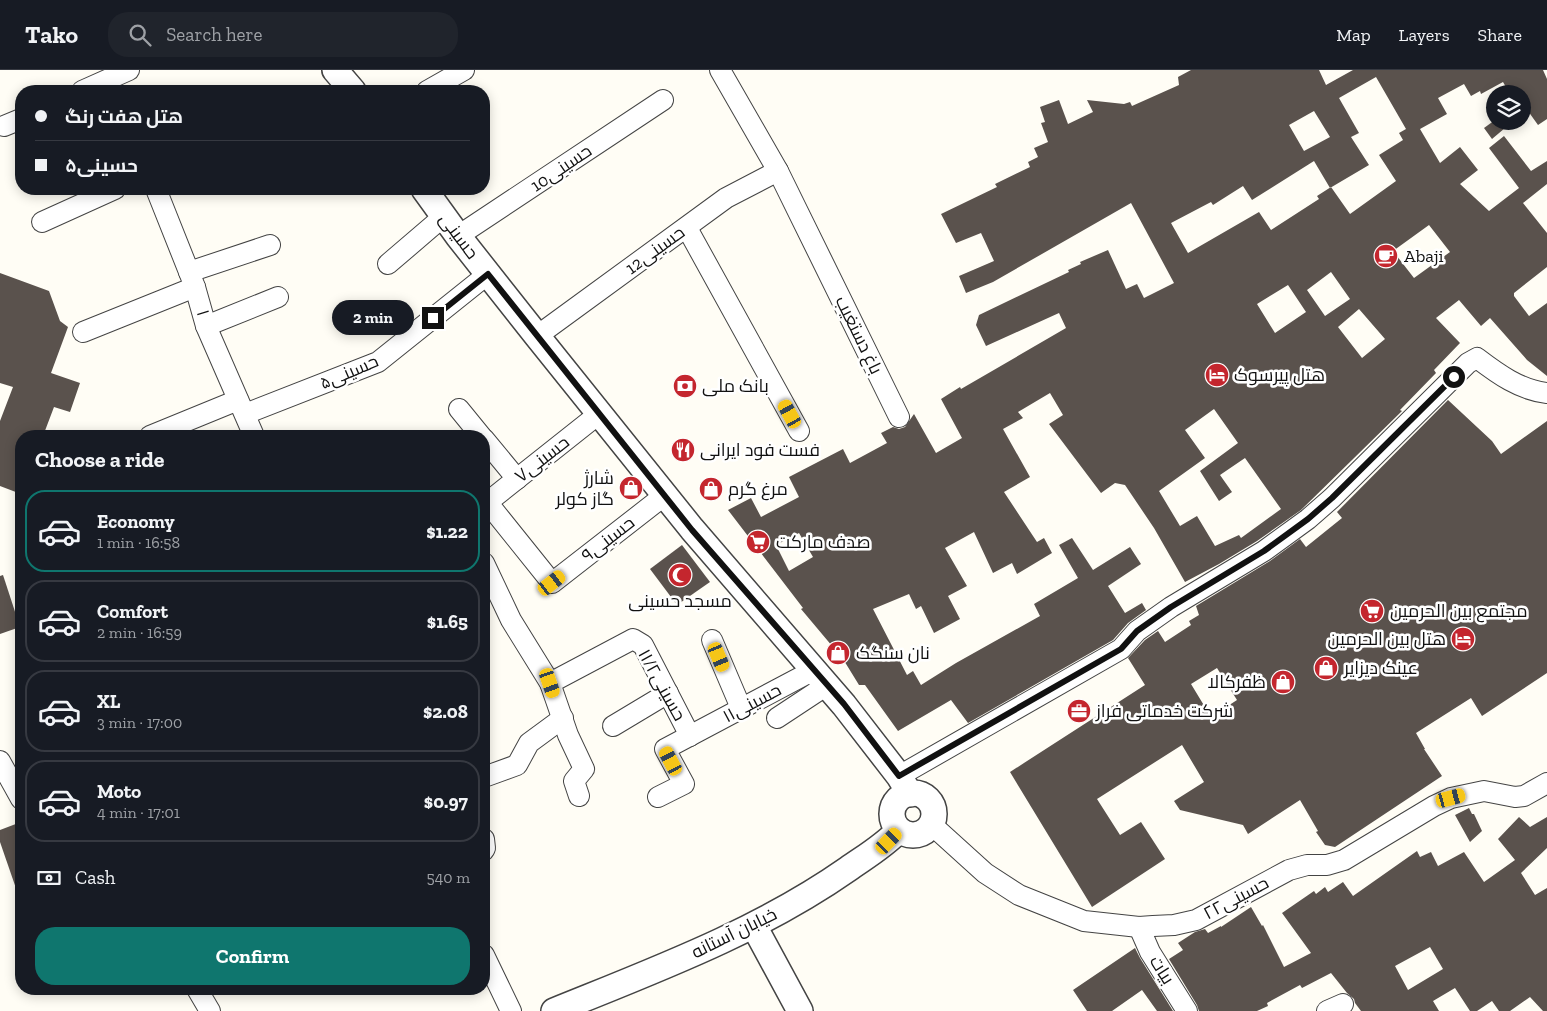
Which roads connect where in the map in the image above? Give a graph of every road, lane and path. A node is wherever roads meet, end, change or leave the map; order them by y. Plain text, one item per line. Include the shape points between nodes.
1 (129, 70) edge
2 (336, 70) edge
3 (464, 70) edge
4 (720, 70) edge
5 (109, 80) edge
6 (97, 85) edge
7 (347, 85) edge
8 (438, 85) edge
9 (663, 100) dead end
10 (778, 171) junction
11 (102, 195) edge
12 (158, 195) edge
13 (428, 195) edge
14 (444, 216) junction
15 (42, 222) dead end
16 (687, 228) junction
17 (458, 236) junction
18 (270, 245) dead end
19 (388, 264) dead end
20 (488, 274) junction
21 (192, 280) junction
22 (278, 297) dead end
23 (206, 326) junction
24 (83, 332) dead end
25 (537, 336) junction
26 (1547, 393) edge
27 (242, 407) junction
28 (458, 409) dead end
29 (600, 413) junction
30 (899, 417) dead end
31 (169, 430) edge
32 (252, 430) edge
33 (476, 430) edge
34 (799, 430) dead end
35 (490, 446) edge
36 (517, 479) junction
37 (665, 495) junction
38 (490, 500) edge
39 (490, 510) edge
40 (490, 575) edge
41 (712, 640) dead end
42 (821, 678) junction
43 (550, 683) junction
44 (668, 693) junction
45 (741, 708) junction
46 (562, 718) junction
47 (776, 718) dead end
48 (613, 726) dead end
49 (690, 736) junction
50 (0, 761) edge
51 (490, 775) edge
52 (1547, 783) edge
53 (904, 785) junction
54 (15, 788) edge
55 (578, 796) dead end
56 (658, 797) dead end
57 (932, 825) junction
58 (899, 830) junction
59 (754, 926) junction
60 (1139, 927) junction
61 (490, 967) edge
62 (201, 995) edge
63 (210, 1011) edge
64 (511, 1011) edge
65 (554, 1011) edge
66 (800, 1011) edge
67 (1187, 1011) edge

1 - 5 street
2 - 7 street
3 - 8 street
4 - 10 street, باغ دستغیب
5 - 6 street
9 - 17 street, حسینی10
10 - 16 street, حسینی12 via 726,198
10 - 30 street, باغ دستغیب
11 - 15 street
12 - 21 street, ۱
13 - 14 street, حسینی
14 - 17 street, حسینی
14 - 19 street
16 - 25 street, حسینی12
16 - 34 street
17 - 20 street, حسینی
18 - 21 street
20 - 25 street, حسینی
20 - 27 street, حسینی۵ via 378,362
21 - 23 street, ۱
21 - 24 street
22 - 23 street
23 - 27 street, ۱
25 - 29 street, حسینی
26 - 53 street via 1522,387 1477,358 1468,363 1308,519 1264,551 1132,634 1121,649
27 - 31 street, حسینی۵
27 - 32 street, ۱
28 - 33 street
29 - 36 street, حسینی۷
29 - 37 street, حسینی
35 - 36 street
36 - 38 street, حسینی۷
37 - 39 street, حسینی۹ via 552,583
37 - 42 street, حسینی
40 - 43 street via 512,620
41 - 45 street
42 - 45 street, حسینی۱۱
42 - 47 street
42 - 53 street, حسینی
43 - 44 street, حسینی۱۱/۲ via 632,639 643,645
43 - 46 street
44 - 48 street
44 - 49 street, حسینی۱۱/۲
45 - 49 street, حسینی۱۱
46 - 51 street via 529,743 517,765
46 - 55 street via 584,769 574,781
49 - 56 street, حسینی۱۱ via 665,749 684,784
50 - 54 street
52 - 60 street, حسینی۲۲ via 1524,796 1484,791 1451,798 1344,860 1289,870 1196,920
53 - 57 street via 931,802 934,810
53 - 58 street via 892,812 892,819
57 - 58 street via 920,835 913,836
57 - 60 street, حسینی۲۲ via 984,873 1018,895 1084,922
58 - 59 street, خیابان آستانه via 889,841 824,886
59 - 65 street, خیابان آستانه
59 - 66 street
60 - 67 street, بیات via 1150,952
61 - 64 street
62 - 63 street

